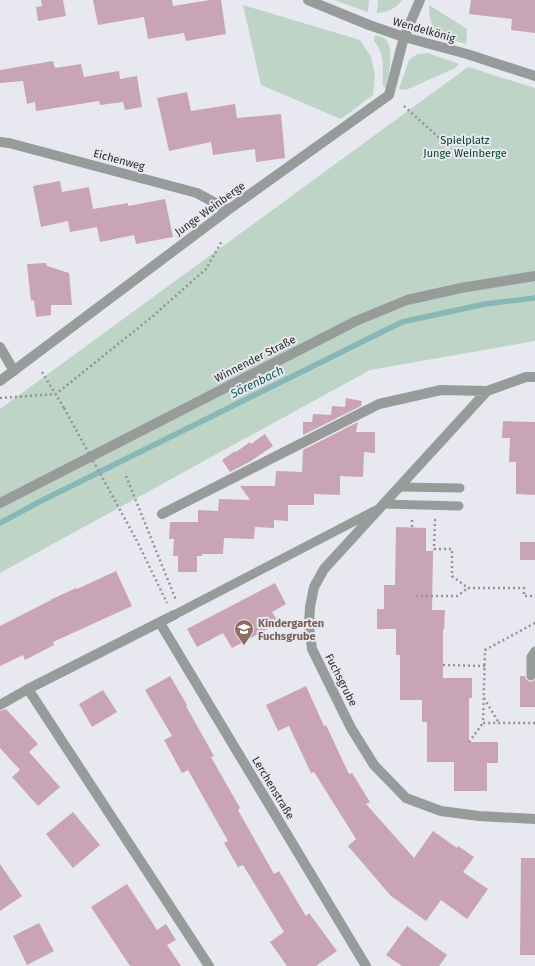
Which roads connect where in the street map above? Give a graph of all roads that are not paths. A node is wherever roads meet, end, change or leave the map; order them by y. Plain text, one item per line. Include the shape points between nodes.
1 (308, 0) edge
2 (420, 0) edge
3 (404, 38) junction
4 (535, 76) edge
5 (0, 142) edge
6 (228, 210) junction
7 (535, 276) edge
8 (0, 347) edge
9 (14, 371) junction
10 (535, 377) edge
11 (0, 381) edge
12 (487, 391) junction
13 (399, 487) junction
14 (460, 488) dead end
15 (0, 503) edge
16 (381, 506) junction
17 (459, 506) dead end
18 (162, 514) dead end
19 (177, 614) joint
20 (160, 623) junction
21 (535, 651) edge
22 (531, 676) dead end
23 (28, 689) junction
24 (0, 705) edge
25 (535, 819) edge
26 (209, 966) edge
27 (366, 966) edge

1 - 3 street, Wendelkönig
2 - 3 street, Junge Weinberge
3 - 4 street, Wendelkönig via 467,54
3 - 6 street, Junge Weinberge via 389,95
5 - 6 street, Eichenweg via 9,142 197,193
6 - 9 street, Junge Weinberge
7 - 15 street, Winnender Straße via 407,300 356,321
8 - 9 street
9 - 11 street, Junge Weinberge
10 - 12 street, Fuchsgrube via 526,377
12 - 13 street, Fuchsgrube
12 - 18 street, Fuchsgrube via 441,390 379,404
13 - 14 lane
13 - 16 street, Fuchsgrube
16 - 17 lane
16 - 19 lane
16 - 25 street, Fuchsgrube via 324,569 314,587 309,626 312,649 351,728 374,765 406,798 441,811
19 - 20 street
20 - 23 street
20 - 27 street, Lerchenstraße
21 - 22 lane via 531,657
23 - 24 street
23 - 26 street

